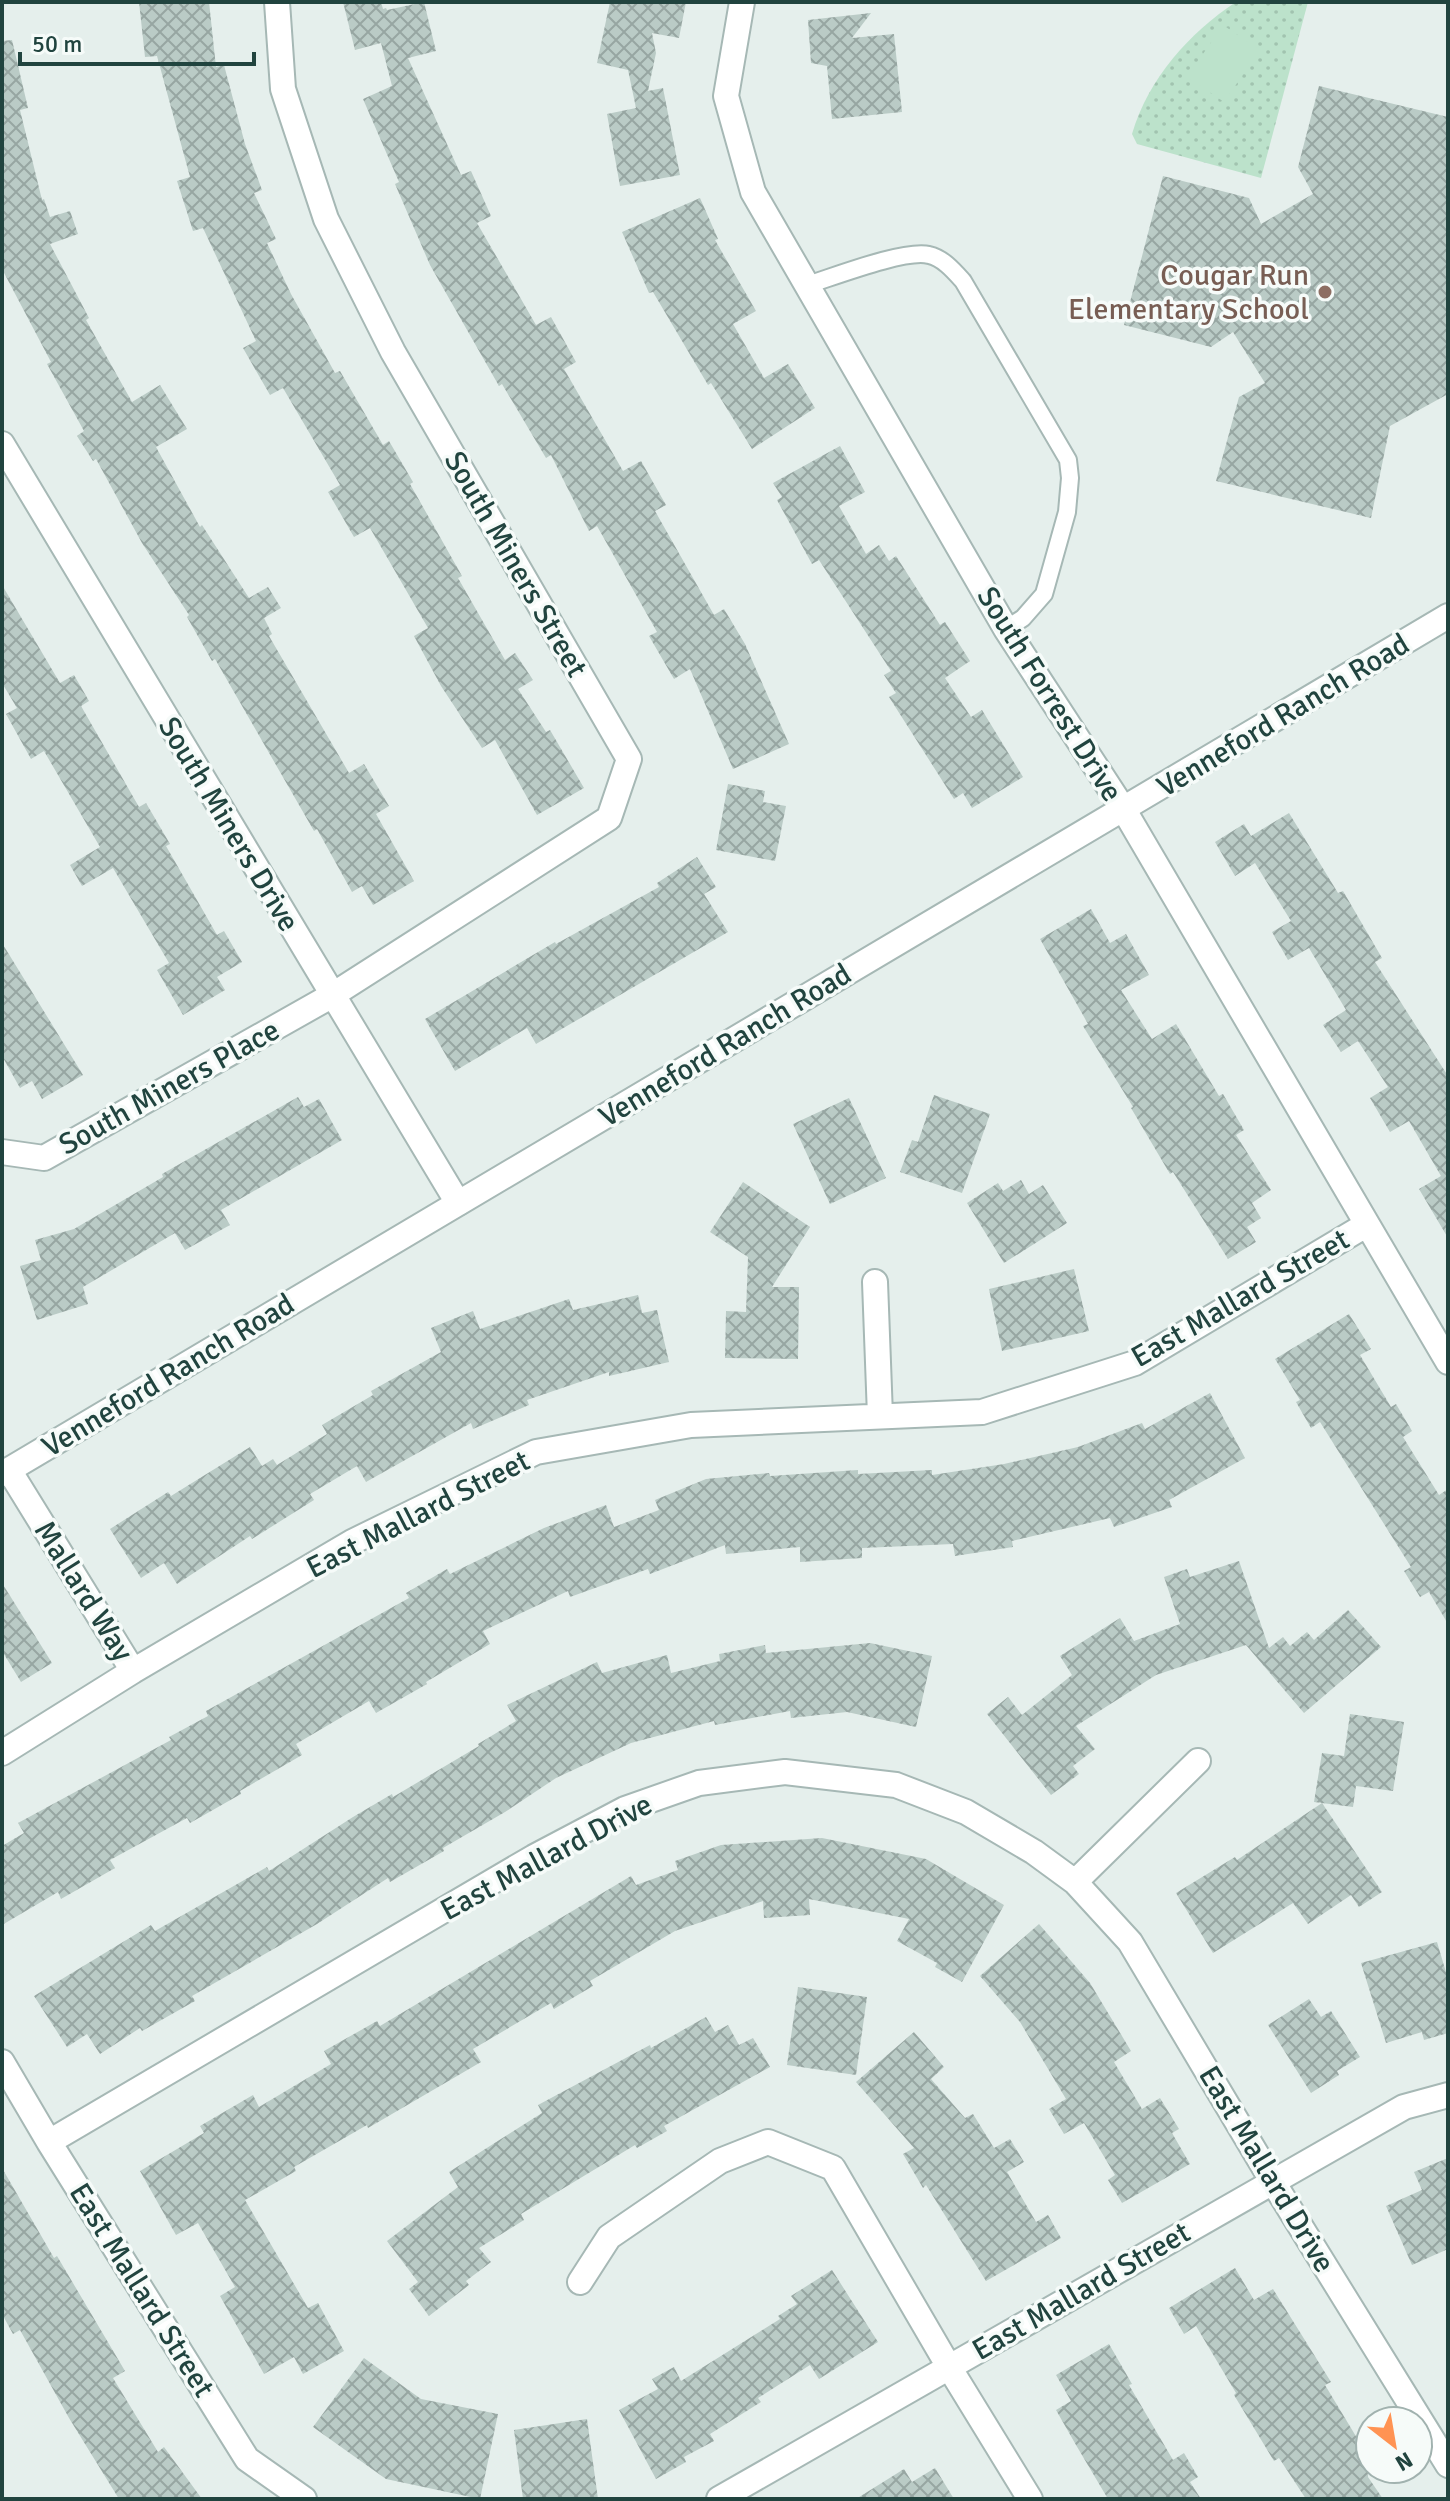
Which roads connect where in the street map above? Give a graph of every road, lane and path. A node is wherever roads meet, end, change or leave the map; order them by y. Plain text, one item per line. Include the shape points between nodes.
1 (277, 2) edge
2 (742, 2) edge
3 (807, 285) junction
4 (2, 444) edge
5 (1448, 616) edge
6 (1006, 629) junction
7 (1124, 810) junction
8 (331, 996) junction
9 (2, 1152) edge
10 (458, 1203) junction
11 (1366, 1225) junction
12 (875, 1282) dead end
13 (1448, 1362) edge
14 (880, 1416) junction
15 (5, 1472) edge
16 (133, 1671) junction
17 (2, 1753) edge
18 (1198, 1761) dead end
19 (1075, 1882) junction
20 (2, 2062) edge
21 (1448, 2095) edge
22 (49, 2142) junction
23 (1273, 2182) junction
24 (580, 2282) dead end
25 (949, 2367) junction
26 (1448, 2465) edge
27 (304, 2499) edge
28 (719, 2499) edge
29 (1030, 2499) edge

1 - 8 street, South Miners Street via 283,89 326,219 393,352 629,759 609,818
2 - 3 street, South Forrest Drive via 726,96 753,192
3 - 6 street, South Forrest Drive
3 - 6 lane via 906,255 928,255 949,266 963,281 1068,460 1067,512 1044,594
4 - 8 street, South Miners Drive
5 - 7 street, Venneford Ranch Road
6 - 7 street, South Forrest Drive
7 - 10 street, Venneford Ranch Road
7 - 11 street, South Forrest Drive
8 - 9 street, South Miners Place via 44,1158
8 - 10 street, South Miners Drive
10 - 15 street, Venneford Ranch Road
11 - 13 street, South Forrest Drive
11 - 14 street, East Mallard Street via 1135,1363 982,1412
12 - 14 street
14 - 16 street, East Mallard Street via 691,1425 536,1452 352,1542
15 - 16 street, Mallard Way
16 - 17 street, East Mallard Street
18 - 19 street
19 - 22 street, East Mallard Drive via 966,1812 896,1785 785,1772 699,1783 625,1809 534,1857
19 - 23 street, East Mallard Drive via 1130,1942
20 - 22 street, East Mallard Street
21 - 23 street, East Mallard Street via 1404,2107
22 - 27 street, East Mallard Street via 247,2459
23 - 25 street, East Mallard Street
23 - 26 street, East Mallard Drive
24 - 25 street via 609,2237 720,2161 768,2142 833,2168
25 - 28 street, East Mallard Street
25 - 29 street

